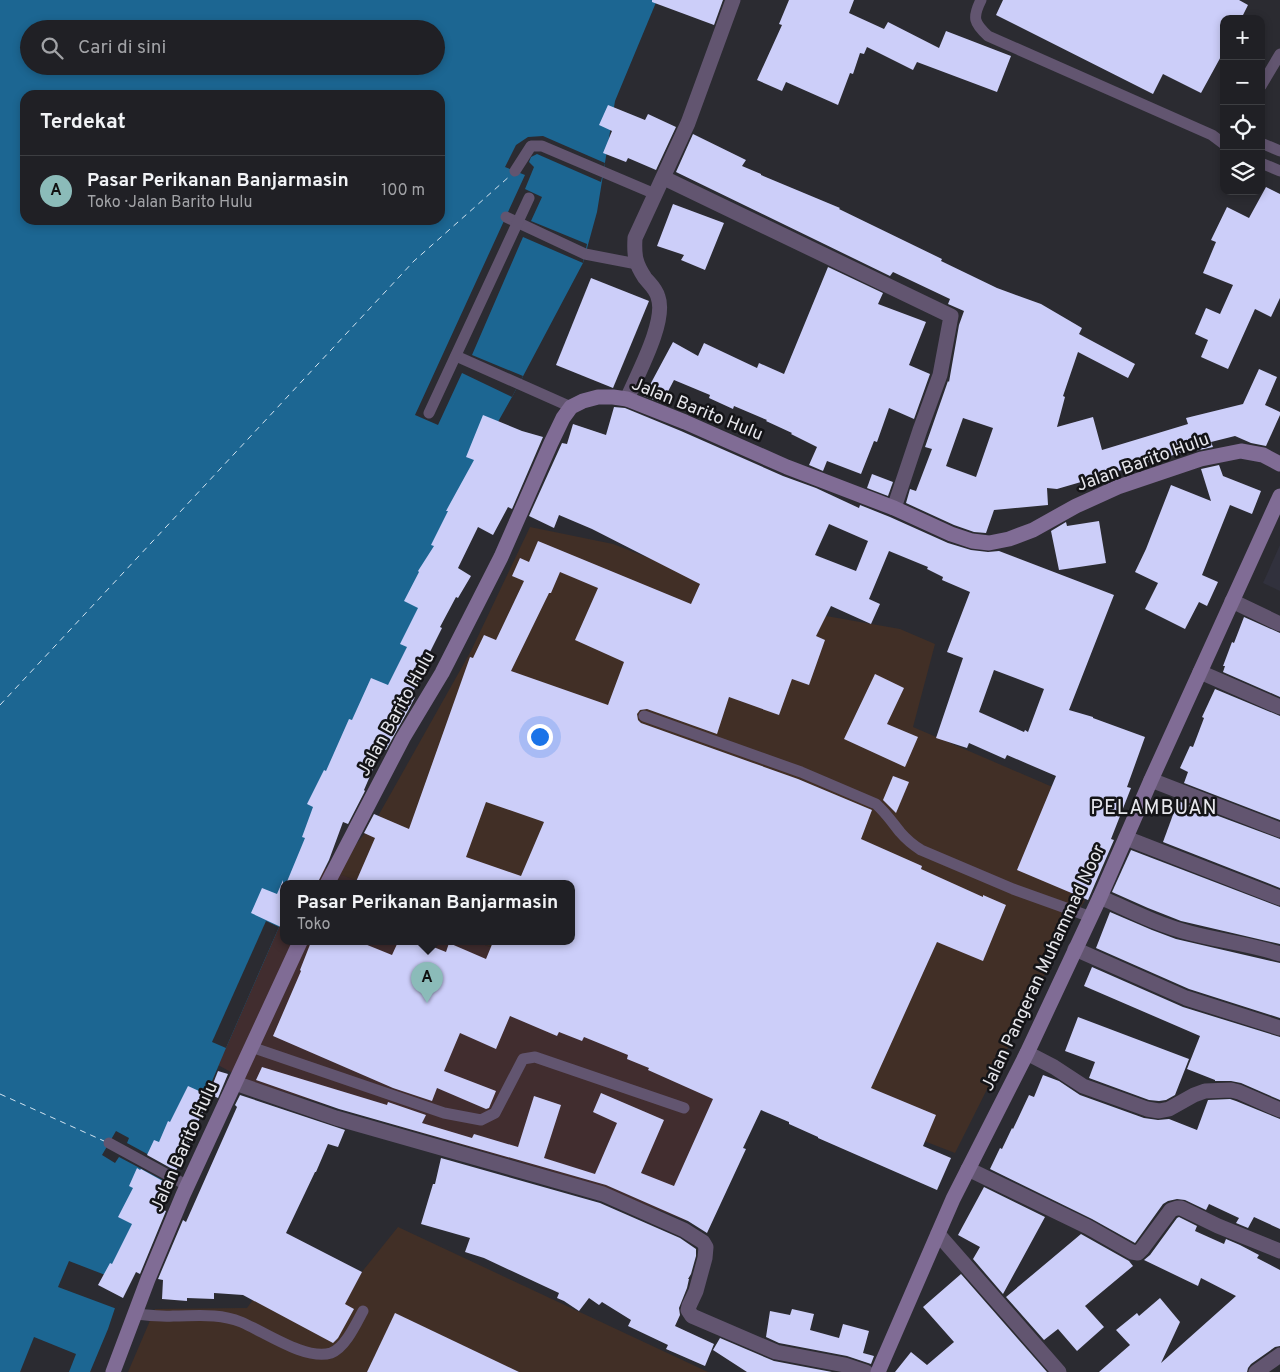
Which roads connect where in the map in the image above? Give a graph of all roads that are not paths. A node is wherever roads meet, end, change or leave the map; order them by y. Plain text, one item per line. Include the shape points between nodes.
1 (733, 0) edge
2 (980, 0) edge
3 (1280, 54) edge
4 (1265, 79) edge
5 (1218, 134) edge
6 (1265, 145) edge
7 (1280, 151) edge
8 (1265, 165) edge
9 (515, 171) dead end
10 (1280, 171) edge
11 (664, 178) junction
12 (656, 194) junction
13 (529, 198) dead end
14 (506, 217) dead end
15 (518, 223) junction
16 (637, 264) junction
17 (456, 356) junction
18 (627, 399) junction
19 (571, 407) junction
20 (429, 413) dead end
21 (1280, 464) edge
22 (1280, 496) edge
23 (894, 508) junction
24 (1232, 601) junction
25 (1280, 624) edge
26 (1200, 672) junction
27 (1280, 707) edge
28 (644, 716) dead end
29 (1151, 780) junction
30 (1280, 830) edge
31 (1126, 838) junction
32 (329, 880) edge
33 (1100, 897) junction
34 (1280, 898) edge
35 (1091, 917) junction
36 (299, 945) edge
37 (1075, 950) junction
38 (1280, 954) edge
39 (1280, 1028) edge
40 (251, 1047) junction
41 (1027, 1053) junction
42 (235, 1083) junction
43 (684, 1108) dead end
44 (1280, 1110) edge
45 (109, 1143) dead end
46 (968, 1169) junction
47 (188, 1186) junction
48 (938, 1234) junction
49 (1280, 1251) edge
50 (363, 1311) dead end
51 (134, 1314) junction
52 (1280, 1355) edge
53 (113, 1372) edge
54 (866, 1372) edge
55 (878, 1372) edge
56 (1059, 1372) edge
57 (1256, 1372) edge

1 - 11 street
2 - 5 lane via 975,18 978,27 988,36
3 - 4 lane
6 - 7 lane
8 - 10 lane
9 - 12 lane via 531,146 542,146
11 - 12 street
11 - 23 street via 951,316 940,375
12 - 16 street via 635,238
13 - 15 lane
14 - 15 lane
15 - 16 lane via 585,254
15 - 17 lane
16 - 18 street via 654,288 660,305 658,326
17 - 19 lane
17 - 20 lane
18 - 19 street, Jalan Barito Hulu via 598,397
18 - 23 street, Jalan Barito Hulu
19 - 32 street, Jalan Barito Hulu via 442,673 403,738
21 - 23 street, Jalan Barito Hulu via 1263,455 1241,451 1201,459 1118,487 1033,530 989,543 951,534
22 - 24 street, Jalan Pangeran Muhammad Noor
24 - 25 street
24 - 26 street, Jalan Pangeran Muhammad Noor
26 - 27 street
26 - 29 street, Jalan Pangeran Muhammad Noor
28 - 35 lane via 801,772 876,804 909,842 921,850 1013,889
29 - 30 street
29 - 31 street, Jalan Pangeran Muhammad Noor
31 - 33 street, Jalan Pangeran Muhammad Noor
31 - 34 street
33 - 35 street, Jalan Pangeran Muhammad Noor
33 - 38 street via 1189,933
35 - 37 street, Jalan Pangeran Muhammad Noor
36 - 40 street, Jalan Barito Hulu
37 - 39 street via 1186,998
37 - 41 street, Jalan Pangeran Muhammad Noor
40 - 42 street, Jalan Barito Hulu
40 - 43 lane via 444,1113 482,1120 495,1113 523,1059 535,1057
41 - 44 street via 1084,1086 1147,1109 1169,1109 1194,1095 1230,1090
41 - 46 street, Jalan Pangeran Muhammad Noor
42 - 47 street, Jalan Barito Hulu
42 - 54 street via 336,1118 603,1194 684,1230 703,1242 706,1248 688,1310 692,1316 776,1352
45 - 47 lane
46 - 48 street, Jalan Pangeran Muhammad Noor
46 - 49 street via 1132,1252 1142,1250 1171,1210 1177,1208
47 - 51 street, Jalan Barito Hulu
48 - 55 street, Jalan Pangeran Muhammad Noor
48 - 56 street
50 - 51 lane via 337,1350 314,1355 232,1320 209,1315
51 - 53 street, Jalan Barito Hulu
52 - 57 street

